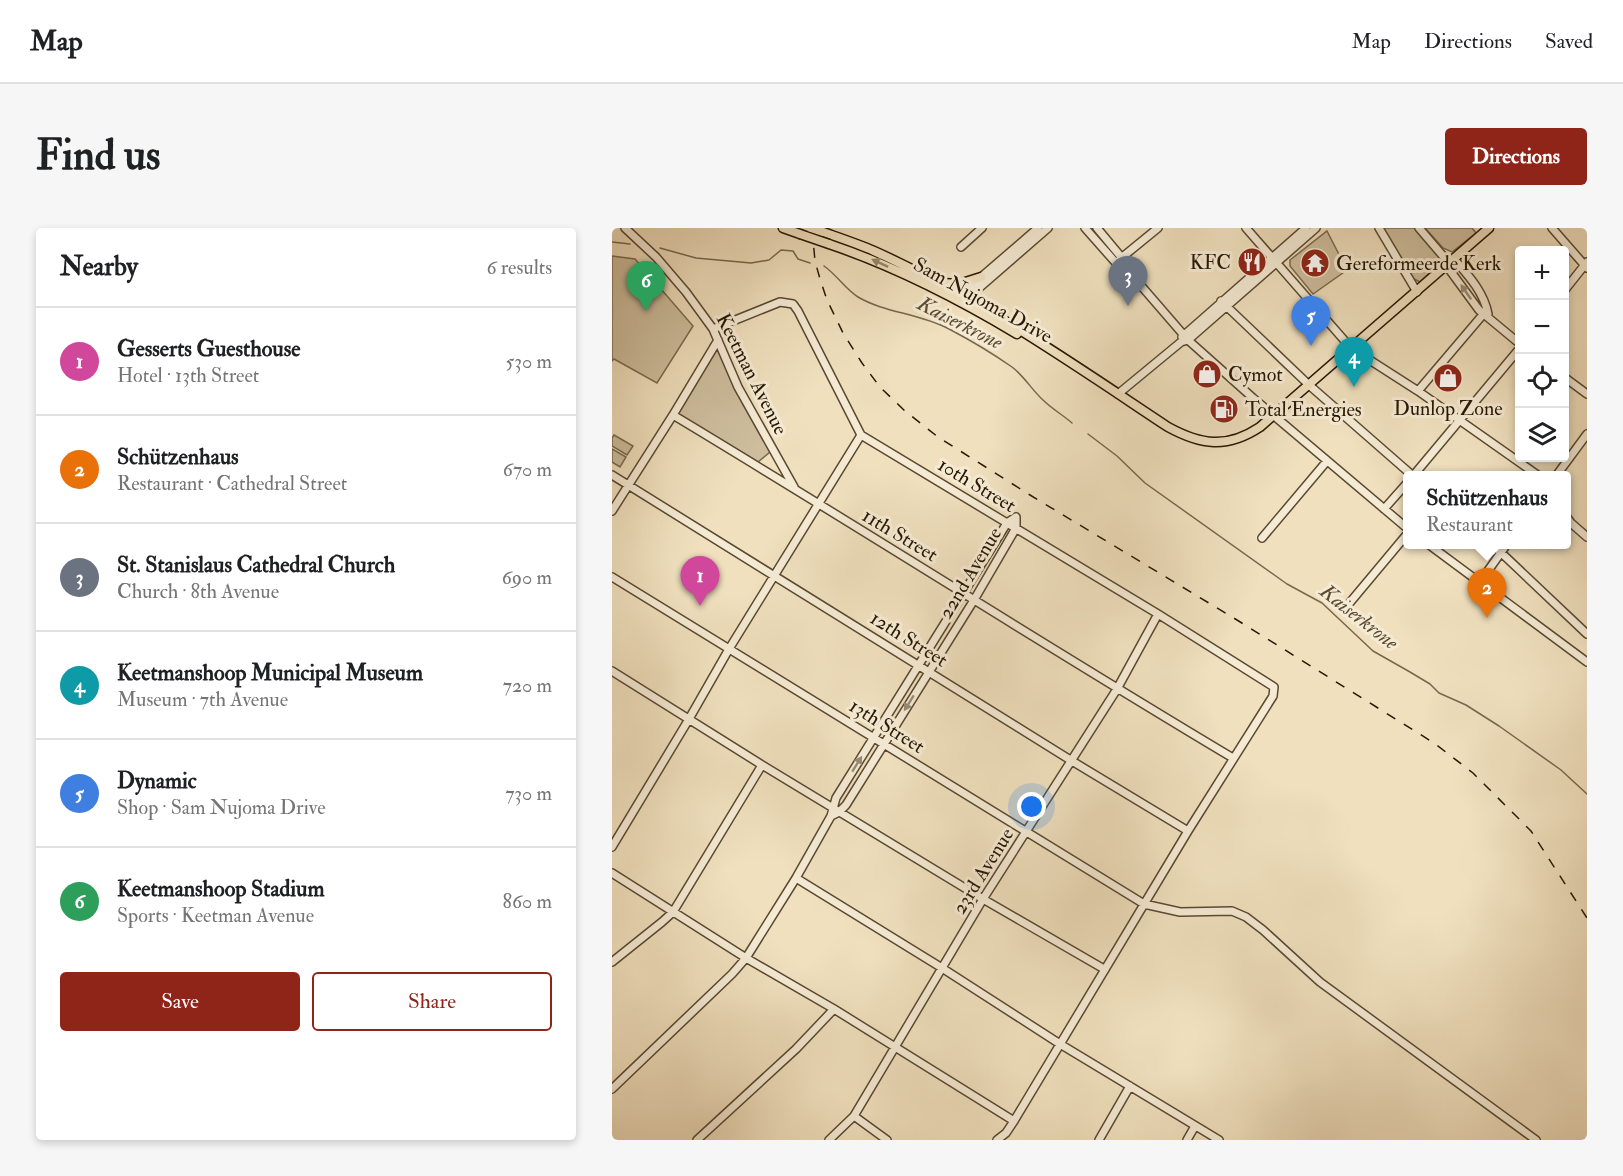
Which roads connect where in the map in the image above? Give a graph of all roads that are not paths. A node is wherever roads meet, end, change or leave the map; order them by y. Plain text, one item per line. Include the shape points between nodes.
1 (625, 228) edge
2 (783, 228) edge
3 (811, 228) edge
4 (982, 228) edge
5 (1038, 228) edge
6 (1048, 228) edge
7 (1085, 228) edge
8 (1096, 228) edge
9 (1158, 228) edge
10 (1246, 228) edge
11 (1306, 228) edge
12 (1316, 228) edge
13 (1378, 228) edge
14 (1419, 228) edge
15 (1489, 228) edge
16 (1552, 228) edge
17 (961, 247) dead end
18 (1274, 261) junction
19 (1121, 262) junction
20 (1450, 262) junction
21 (1586, 265) edge
22 (981, 277) junction
23 (939, 282) junction
24 (1569, 285) edge
25 (1417, 292) junction
26 (961, 299) junction
27 (1224, 304) junction
28 (1486, 313) junction
29 (713, 329) junction
30 (1184, 339) junction
31 (718, 340) junction
32 (1515, 341) edge
33 (1351, 348) junction
34 (1515, 352) edge
35 (1569, 381) edge
36 (1309, 385) junction
37 (1418, 391) junction
38 (1118, 394) junction
39 (1587, 394) edge
40 (1274, 415) junction
41 (673, 416) junction
42 (1460, 420) junction
43 (1587, 434) edge
44 (861, 435) junction
45 (778, 460) junction
46 (1327, 461) junction
47 (1407, 471) edge
48 (1417, 471) edge
49 (1532, 471) edge
50 (1560, 471) edge
51 (767, 472) junction
52 (612, 475) edge
53 (628, 484) junction
54 (1403, 487) edge
55 (795, 488) junction
56 (819, 505) junction
57 (1384, 509) junction
58 (612, 511) edge
59 (1007, 523) junction
60 (1571, 523) edge
61 (1403, 527) edge
62 (1016, 528) junction
63 (1403, 536) edge
64 (1587, 537) edge
65 (1262, 538) dead end
66 (1435, 549) edge
67 (1497, 549) edge
68 (1504, 549) edge
69 (1501, 553) junction
70 (775, 575) junction
71 (612, 577) edge
72 (1480, 582) junction
73 (964, 593) junction
74 (974, 600) junction
75 (1347, 606) dead end
76 (1158, 614) junction
77 (1587, 634) edge
78 (729, 648) junction
79 (1587, 662) edge
80 (919, 665) junction
81 (612, 671) edge
82 (929, 672) junction
83 (1117, 689) junction
84 (689, 719) junction
85 (874, 737) junction
86 (883, 744) junction
87 (1233, 758) junction
88 (1072, 761) junction
89 (762, 765) junction
90 (836, 810) junction
91 (1027, 831) junction
92 (1188, 831) junction
93 (612, 847) edge
94 (612, 873) edge
95 (796, 878) junction
96 (983, 899) junction
97 (1144, 904) junction
98 (673, 912) junction
99 (746, 958) junction
100 (612, 962) edge
101 (942, 969) junction
102 (1104, 969) junction
103 (834, 1009) junction
104 (1060, 1044) junction
105 (895, 1047) junction
106 (1130, 1086) junction
107 (612, 1089) edge
108 (855, 1116) junction
109 (1014, 1121) junction
110 (1196, 1126) junction
111 (697, 1140) edge
112 (829, 1140) edge
113 (887, 1140) edge
114 (997, 1140) edge
115 (1099, 1140) edge
116 (1186, 1140) edge
117 (1219, 1140) edge
118 (1536, 1140) edge

1 - 29 street, Keetman Avenue via 656,257
26 -> 2 main road, Sam Nujoma Drive, bridge via 882,264
3 - 23 main road, Sam Nujoma Drive, bridge via 872,250
4 - 17 street
5 - 22 street
6 - 26 street
7 - 19 street
8 - 19 street
9 - 19 street
10 - 18 street
11 - 18 street
12 - 18 street
13 - 25 street
14 - 20 street
15 - 20 main road, Sam Nujoma Drive
16 - 21 street
18 - 27 street
18 - 33 street
19 - 30 street
20 - 25 main road, Sam Nujoma Drive
28 -> 20 street via 1479,310
20 - 28 street via 1477,288
21 - 24 street
22 - 23 main road via 958,284
22 - 26 street
23 - 26 main road, Sam Nujoma Drive
25 - 33 main road, Sam Nujoma Drive
26 - 38 main road, Sam Nujoma Drive
27 - 30 street
27 - 36 street
28 - 32 street
28 - 37 street
29 - 31 street, Keetman Avenue
29 - 44 street via 780,302 793,304
30 - 38 street
30 - 40 street
31 - 41 street
31 - 45 street, Keetman Avenue via 738,387
33 - 36 main road, Sam Nujoma Drive
33 - 37 street
34 - 42 street
35 - 39 street
36 - 40 main road, Sam Nujoma Drive
36 - 47 street
37 - 42 street
38 - 40 main road, Sam Nujoma Drive via 1187,438 1210,442 1243,437
40 - 46 street
41 - 51 street, 11th Street
41 - 53 street
42 - 48 street
42 - 49 street
43 - 50 street
44 - 56 street
44 - 59 street, 10th Street
45 - 51 street
45 - 55 street, Keetman Avenue
46 - 57 street
46 - 65 street
51 - 55 street, 11th Street
52 - 53 street, 12th Street
53 - 58 street
53 - 70 street, 12th Street
54 - 57 street
55 - 56 street, 11th Street
56 - 70 street
56 - 73 street, 11th Street
57 - 61 street
59 - 62 street, 10th Street
59 - 73 street, 22nd Avenue
60 - 64 street
62 - 74 street, 22nd Avenue
62 - 76 street, 10th Street
63 - 75 street
66 - 72 street
67 - 69 street
68 - 69 street
69 - 72 street
69 - 77 street
70 - 78 street
70 - 80 street, 12th Street
71 - 78 street, 13th Street
72 - 79 street
73 - 74 street, 11th Street
73 - 80 street, 22nd Avenue
74 - 82 street, 22nd Avenue
74 - 83 street, 11th Street
76 - 83 street, 23rd Avenue
76 - 87 street, 10th Street via 1274,687 1273,696
78 - 84 street
78 - 85 street, 13th Street
80 - 82 street, 12th Street
80 - 85 street, 22nd Avenue
81 - 84 street
82 -> 86 street, 22nd Avenue
82 - 88 street, 12th Street
83 - 87 street, 11th Street
83 - 88 street, 23rd Avenue
84 - 89 street
84 - 93 street
85 - 86 street, 13th Street
90 -> 85 street, 22nd Avenue via 836,798
86 - 90 street, 22nd Avenue via 846,805
86 - 91 street, 13th Street
87 - 92 street
88 - 91 street, 23rd Avenue
88 - 92 street, 12th Street
89 - 90 street
89 - 98 street
90 - 95 street, 22nd Avenue
90 - 96 street
91 - 96 street, 23rd Avenue
91 - 97 street, 13th Street
92 - 97 street
94 - 98 street
95 - 99 street, 22nd Avenue
95 - 101 street
96 - 101 street, 23rd Avenue
96 - 102 street
97 - 102 street
97 - 118 street, 13th Street via 1180,912 1232,911 1246,917 1320,982
98 - 99 street
98 - 100 street
99 - 103 street
99 - 107 street, 22nd Avenue
101 - 104 street
101 - 105 street, 23rd Avenue
102 - 104 street
103 - 105 street
103 - 111 street
104 - 106 street
104 - 109 street
105 - 108 street, 23rd Avenue
105 - 109 street
106 - 110 street
106 - 115 street
108 - 112 street, 23rd Avenue
108 - 113 street
109 - 114 street
110 - 116 street
110 - 117 street

